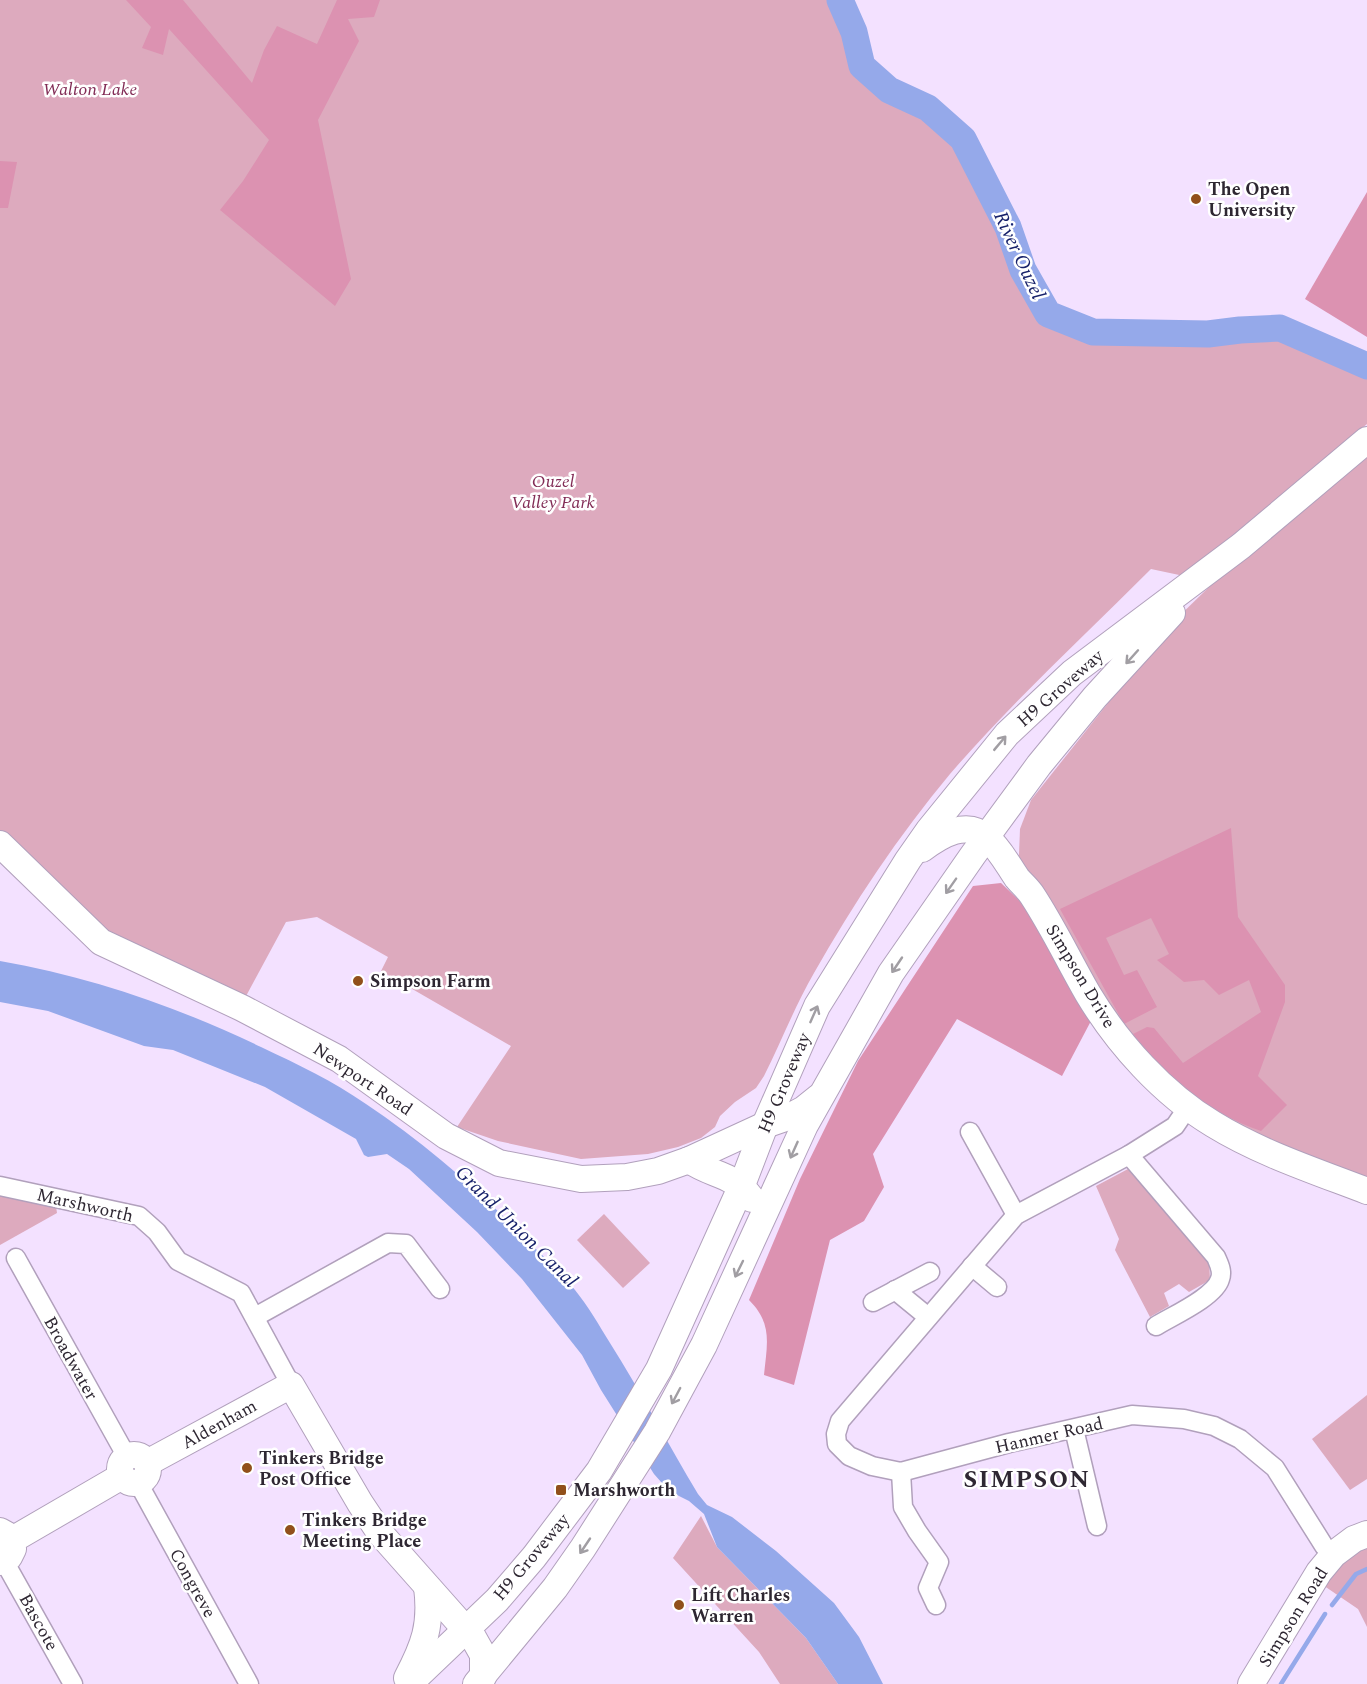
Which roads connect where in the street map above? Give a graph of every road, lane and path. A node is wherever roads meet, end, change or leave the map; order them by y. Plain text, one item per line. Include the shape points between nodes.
1 (1367, 440) edge
2 (1241, 546) junction
3 (1095, 697) junction
4 (962, 788) junction
5 (975, 840) junction
6 (0, 844) edge
7 (908, 860) junction
8 (1013, 871) junction
9 (819, 1097) junction
10 (1188, 1107) junction
11 (765, 1125) junction
12 (970, 1132) dead end
13 (1129, 1155) junction
14 (696, 1165) junction
15 (742, 1185) junction
16 (0, 1186) edge
17 (1367, 1191) edge
18 (1017, 1215) junction
19 (765, 1216) junction
20 (722, 1227) junction
21 (16, 1258) dead end
22 (972, 1266) junction
23 (930, 1272) dead end
24 (997, 1287) dead end
25 (440, 1289) dead end
26 (895, 1290) junction
27 (873, 1302) dead end
28 (255, 1317) junction
29 (928, 1317) junction
30 (1156, 1326) dead end
31 (291, 1385) junction
32 (1074, 1429) junction
33 (134, 1469) junction
34 (901, 1472) junction
35 (1097, 1526) dead end
36 (1367, 1534) edge
37 (4, 1549) edge
38 (1334, 1554) junction
39 (427, 1587) junction
40 (936, 1605) dead end
41 (523, 1628) junction
42 (470, 1634) junction
43 (429, 1655) junction
44 (479, 1681) edge
45 (73, 1684) edge
46 (249, 1684) edge
47 (404, 1684) edge
48 (409, 1684) edge
49 (1251, 1684) edge

1 - 2 street, H9 Groveway
2 -> 3 street, H9 Groveway via 1168,616
4 -> 2 street, H9 Groveway via 1007,734 1072,673
3 - 5 street, H9 Groveway
3 - 8 street via 1076,735 1013,822
4 - 5 street
4 - 7 street, H9 Groveway
5 - 7 street via 958,830 937,839
5 - 8 street, Simpson Drive
5 -> 9 street, H9 Groveway
6 - 14 street, Newport Road via 101,942 339,1059 446,1136 500,1163 581,1179 627,1177
11 -> 7 street, H9 Groveway via 818,1006
8 - 10 street, Simpson Drive via 1031,893 1089,996 1116,1035
9 - 11 street, Newport Road via 804,1109
9 -> 19 street, H9 Groveway
10 - 13 street, Hanmer Road via 1175,1126
10 - 17 street, Simpson Drive via 1247,1143
11 - 14 street, Newport Road
11 - 15 street, H9 Groveway
12 - 18 street
13 - 18 street, Hanmer Road
13 - 30 street via 1216,1257 1221,1269 1220,1281 1209,1294
14 - 15 street
14 - 20 street via 719,1201
15 - 19 street
15 - 20 street, H9 Groveway
16 - 28 street, Marshworth via 139,1216 157,1232 178,1261 241,1293
18 - 22 street, Hanmer Road
19 -> 41 street, H9 Groveway via 704,1345 657,1432 583,1548
20 - 42 street, H9 Groveway via 658,1369 599,1471
21 - 33 street, Broadwater
22 - 24 street
22 - 29 street, Hanmer Road
23 - 26 street
25 - 28 street via 406,1244 388,1243 371,1259
26 - 27 street
26 - 29 street
28 - 31 street, Marshworth
29 - 34 street, Hanmer Road via 840,1421 836,1434 837,1444 849,1456
31 - 33 street, Aldenham
31 - 39 street, Marshworth via 380,1533
32 - 34 street, Hanmer Road
32 - 35 street
32 - 38 street, Hanmer Road via 1132,1415 1214,1426 1240,1439 1275,1468 1324,1546
33 - 37 street, Aldenham
33 - 46 street, Congreve
34 - 40 street via 903,1507 939,1562 928,1588
36 - 38 street, Simpson Road
37 - 45 street, Bascote
38 - 49 street, Simpson Road via 1314,1579
39 - 42 street, Marshworth
39 - 43 street
41 - 42 street via 498,1640
41 - 44 street, H9 Groveway
42 - 43 street, H9 Groveway
42 - 44 street via 483,1655
43 - 47 street
43 - 48 street, H9 Groveway

